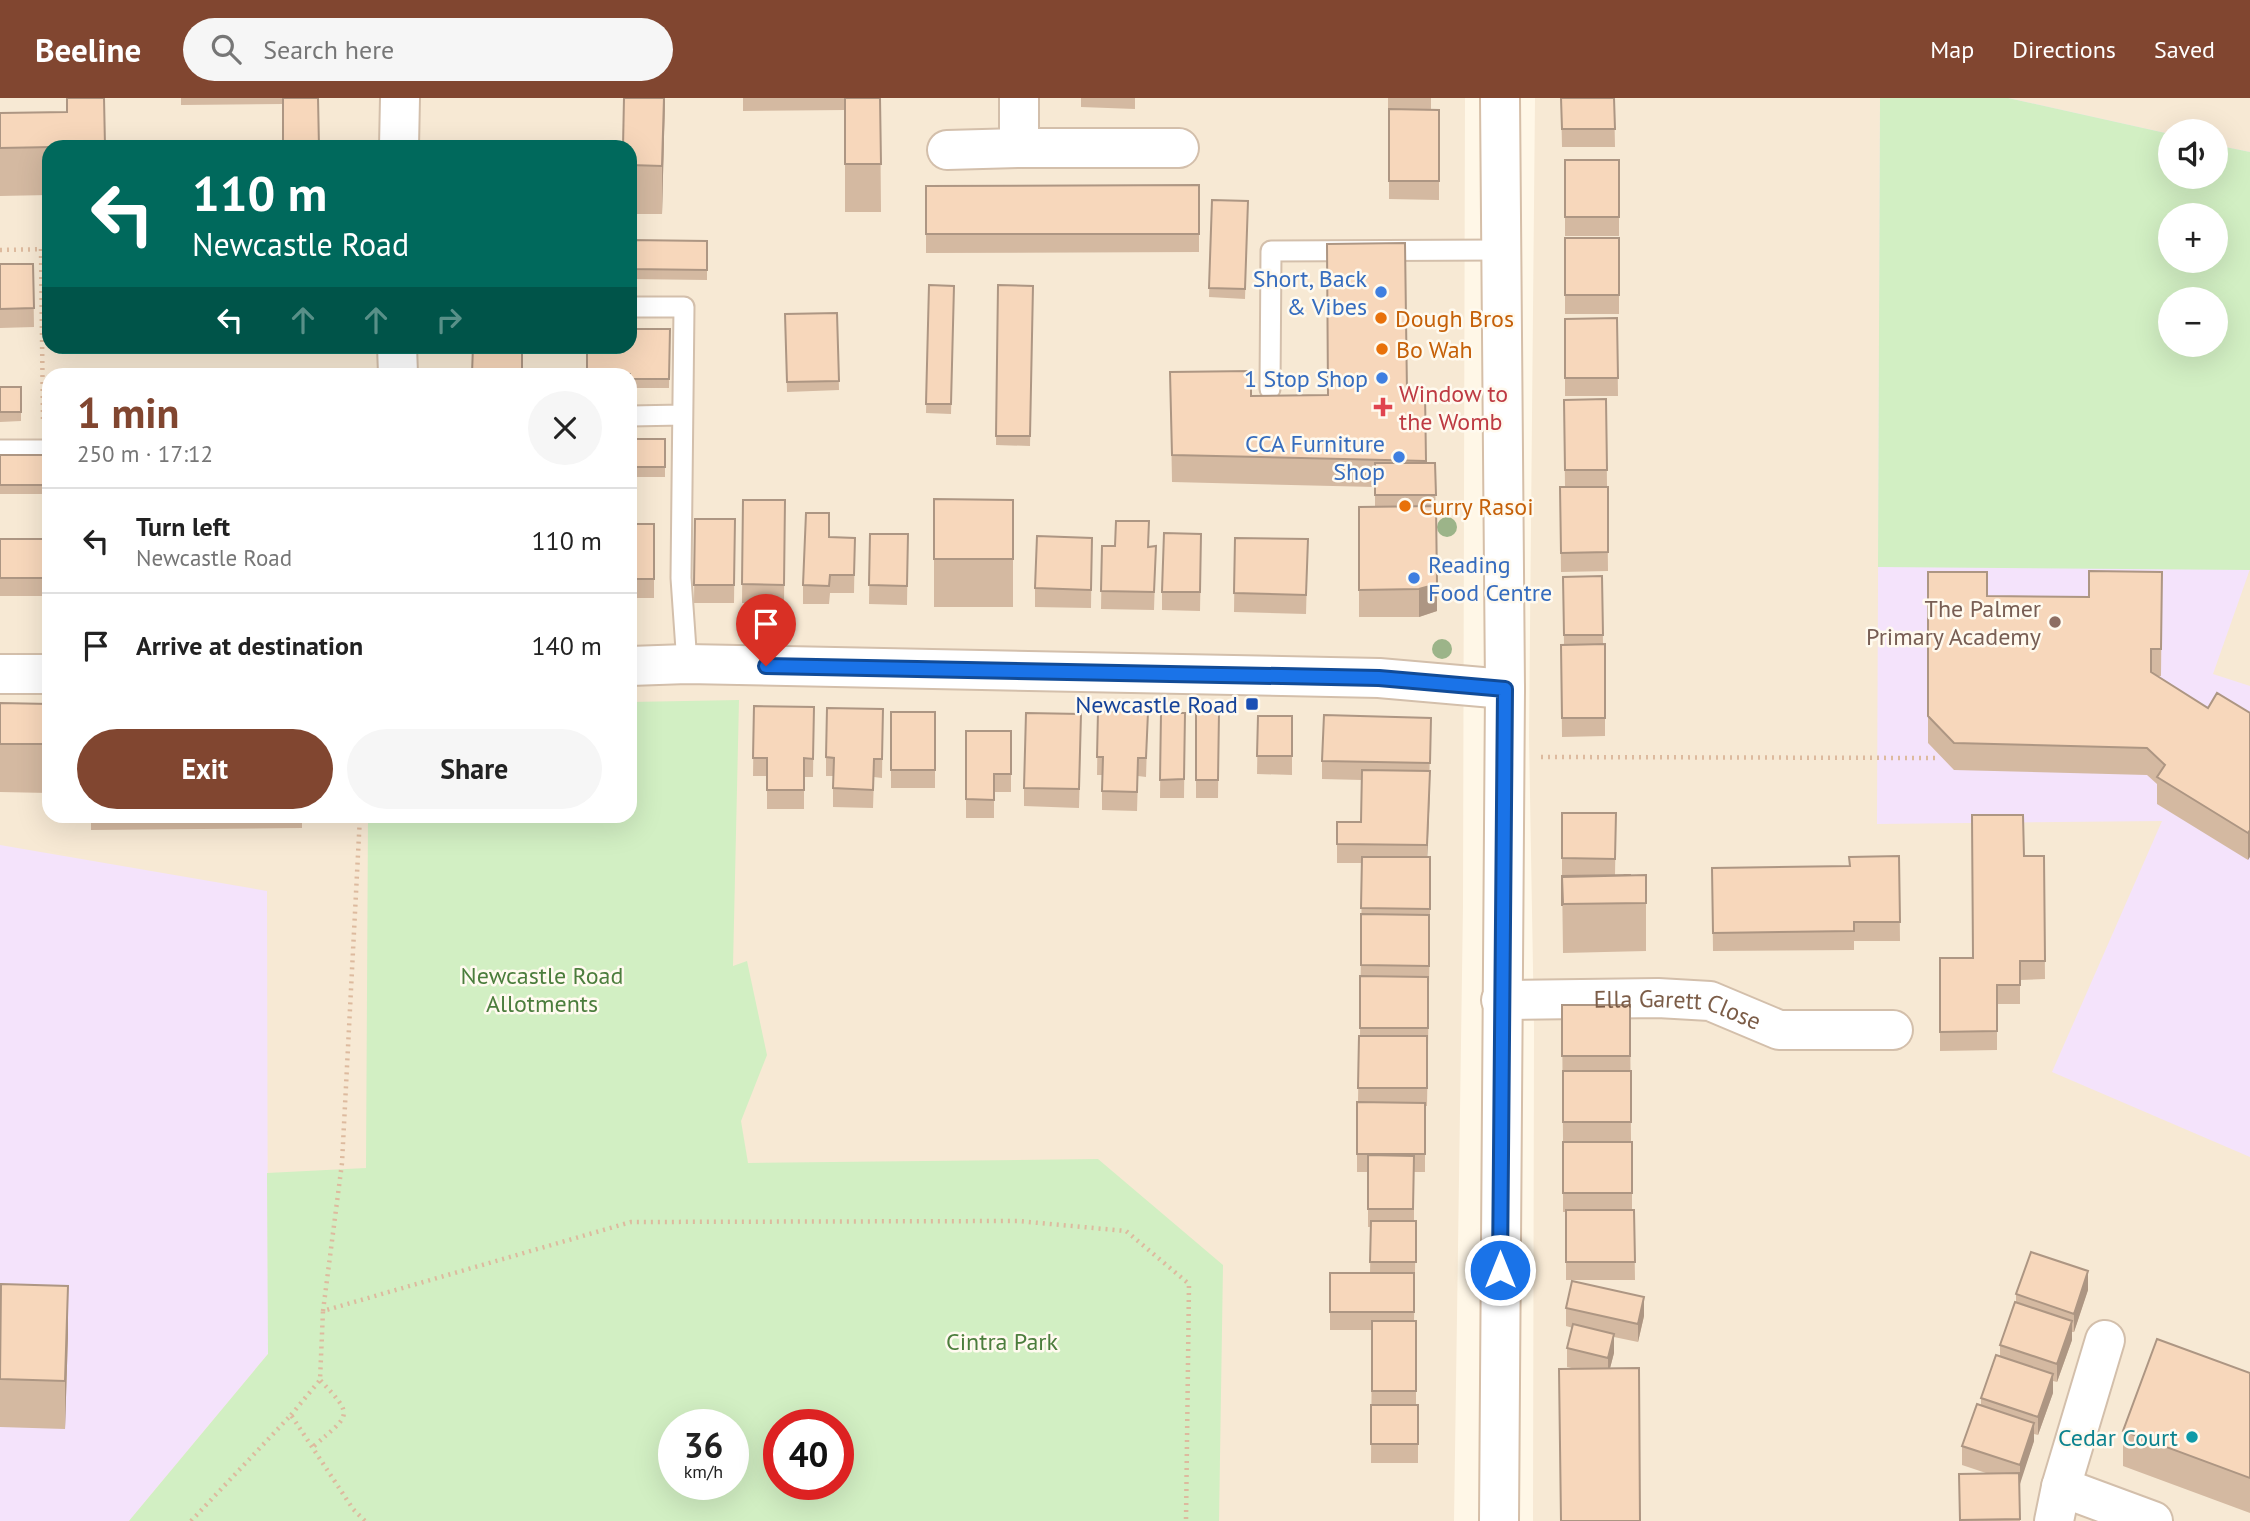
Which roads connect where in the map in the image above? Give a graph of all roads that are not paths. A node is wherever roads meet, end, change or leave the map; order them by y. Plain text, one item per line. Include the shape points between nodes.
1 (400, 98) edge
2 (1018, 98) edge
3 (1500, 98) edge
4 (399, 140) edge
5 (1019, 148) junction
6 (1179, 148) dead end
7 (947, 150) dead end
8 (1502, 250) junction
9 (637, 307) edge
10 (1270, 389) dead end
11 (682, 415) junction
12 (637, 416) edge
13 (0, 450) edge
14 (42, 450) edge
15 (687, 664) junction
16 (637, 666) edge
17 (0, 674) edge
18 (42, 674) edge
19 (1505, 689) junction
20 (1501, 1000) junction
21 (1893, 1030) dead end
22 (2105, 1340) dead end
23 (2057, 1504) edge
24 (1499, 1521) edge
25 (2153, 1521) edge

1 - 4 street
2 - 5 street
3 - 8 street
5 - 6 street
5 - 7 street
8 - 10 lane via 1271,251
8 - 19 street
9 - 11 lane via 684,307
11 - 12 lane
11 - 15 lane via 681,578
13 - 14 lane
15 - 16 street
15 - 19 street via 1379,678
17 - 18 street
19 - 20 street
20 - 21 street, Ella Garett Close via 1710,1001 1779,1030
20 - 24 street
22 - 23 street
23 - 25 street

